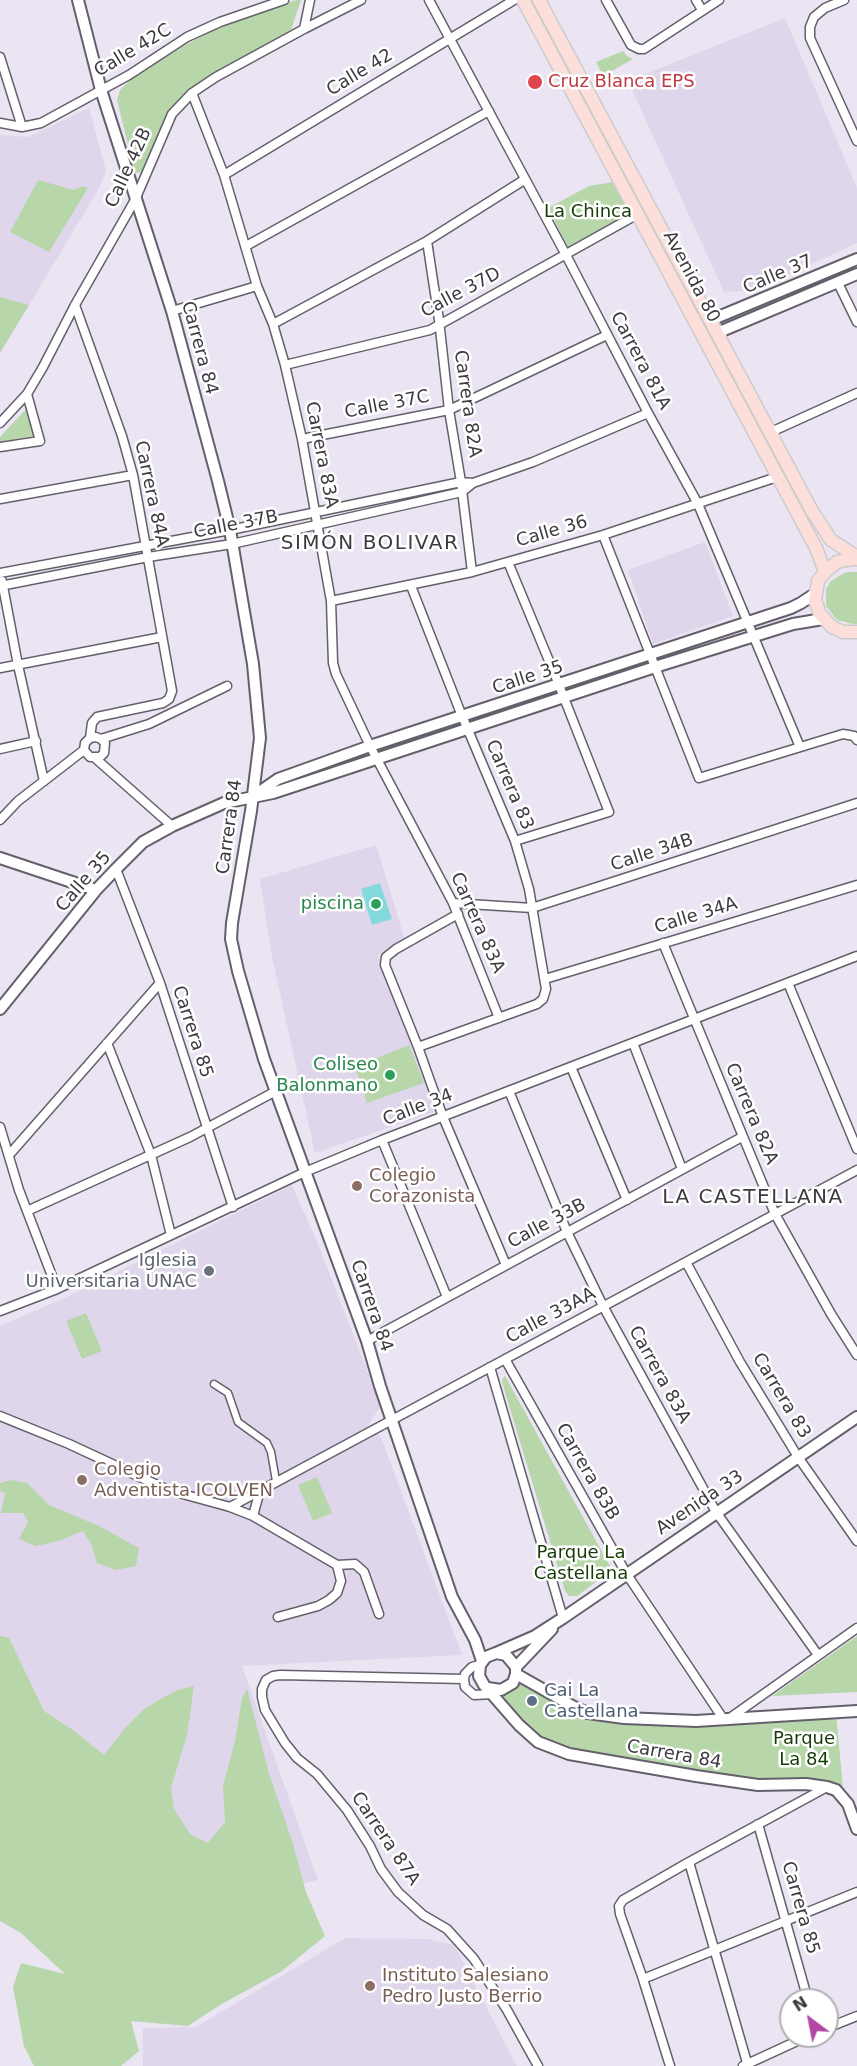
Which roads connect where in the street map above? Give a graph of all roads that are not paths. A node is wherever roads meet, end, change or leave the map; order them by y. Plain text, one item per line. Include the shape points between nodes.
1 (78, 0) edge
2 (284, 0) edge
3 (310, 0) edge
4 (361, 0) edge
5 (429, 0) edge
6 (514, 0) edge
7 (523, 0) edge
8 (539, 0) edge
9 (606, 0) edge
10 (696, 0) edge
11 (719, 0) edge
12 (844, 0) edge
13 (702, 10) junction
14 (304, 29) junction
15 (449, 38) junction
16 (0, 57) edge
17 (101, 90) junction
18 (192, 93) junction
19 (489, 111) junction
20 (0, 123) edge
21 (22, 127) junction
22 (857, 141) edge
23 (224, 175) junction
24 (524, 180) junction
25 (135, 200) junction
26 (638, 214) junction
27 (427, 241) junction
28 (246, 246) junction
29 (566, 255) junction
30 (857, 259) edge
31 (857, 274) edge
32 (838, 283) junction
33 (257, 286) junction
34 (75, 305) junction
35 (172, 311) junction
36 (711, 320) junction
37 (857, 322) edge
38 (273, 324) junction
39 (440, 324) junction
40 (717, 333) junction
41 (607, 335) junction
42 (285, 365) junction
43 (857, 393) edge
44 (27, 394) junction
45 (449, 410) junction
46 (648, 413) junction
47 (0, 423) edge
48 (771, 432) junction
49 (302, 439) junction
50 (0, 447) edge
51 (133, 475) junction
52 (777, 477) junction
53 (461, 482) junction
54 (473, 483) junction
55 (462, 492) junction
56 (0, 499) edge
57 (698, 504) junction
58 (315, 511) junction
59 (318, 525) junction
60 (230, 530) junction
61 (603, 534) junction
62 (232, 544) junction
63 (145, 546) junction
64 (148, 557) junction
65 (857, 558) edge
66 (507, 562) junction
67 (825, 572) junction
68 (0, 573) edge
69 (472, 573) junction
70 (1, 586) edge
71 (411, 586) junction
72 (816, 592) junction
73 (331, 601) junction
74 (823, 619) junction
75 (748, 622) junction
76 (856, 633) edge
77 (162, 637) junction
78 (754, 637) junction
79 (649, 655) junction
80 (18, 665) junction
81 (655, 667) junction
82 (0, 668) edge
83 (559, 685) junction
84 (227, 686) dead end
85 (564, 697) junction
86 (462, 716) junction
87 (468, 729) junction
88 (90, 738) junction
89 (101, 739) junction
90 (857, 740) edge
91 (36, 741) junction
92 (370, 746) junction
93 (800, 747) junction
94 (0, 749) edge
95 (84, 750) junction
96 (95, 758) junction
97 (377, 759) junction
98 (44, 781) junction
99 (252, 796) junction
100 (857, 803) edge
101 (0, 820) edge
102 (172, 826) junction
103 (515, 841) junction
104 (0, 858) edge
105 (116, 869) junction
106 (857, 885) edge
107 (96, 890) junction
108 (453, 903) junction
109 (532, 909) junction
110 (458, 914) junction
111 (663, 943) junction
112 (857, 956) edge
113 (545, 979) junction
114 (160, 983) junction
115 (788, 983) junction
116 (2, 1003) edge
117 (499, 1018) junction
118 (693, 1020) junction
119 (107, 1043) junction
120 (633, 1043) junction
121 (418, 1047) junction
122 (571, 1067) junction
123 (276, 1091) junction
124 (509, 1091) junction
125 (443, 1117) junction
126 (0, 1127) edge
127 (206, 1129) junction
128 (742, 1137) junction
129 (382, 1140) junction
130 (857, 1149) edge
131 (9, 1155) junction
132 (151, 1155) junction
133 (682, 1169) junction
134 (857, 1170) edge
135 (305, 1172) junction
136 (627, 1200) junction
137 (233, 1207) junction
138 (27, 1211) junction
139 (775, 1214) junction
140 (567, 1232) junction
141 (171, 1235) junction
142 (686, 1262) junction
143 (506, 1265) junction
144 (57, 1289) junction
145 (447, 1297) junction
146 (603, 1306) junction
147 (0, 1311) edge
148 (367, 1341) junction
149 (857, 1354) edge
150 (505, 1359) junction
151 (490, 1367) junction
152 (214, 1384) dead end
153 (0, 1416) edge
154 (857, 1417) edge
155 (393, 1420) junction
156 (798, 1457) junction
157 (276, 1481) junction
158 (260, 1490) junction
159 (230, 1507) junction
160 (716, 1512) junction
161 (253, 1516) junction
162 (857, 1541) edge
163 (337, 1565) junction
164 (626, 1573) junction
165 (379, 1614) dead end
166 (278, 1617) dead end
167 (563, 1618) junction
168 (857, 1628) edge
169 (818, 1655) junction
170 (487, 1659) junction
171 (516, 1671) junction
172 (464, 1679) junction
173 (491, 1691) junction
174 (857, 1712) edge
175 (725, 1720) junction
176 (827, 1787) junction
177 (758, 1824) junction
178 (857, 1829) edge
179 (689, 1862) junction
180 (857, 1892) edge
181 (786, 1920) junction
182 (715, 1949) junction
183 (643, 1979) junction
184 (805, 1988) edge
185 (857, 2016) edge
186 (839, 2023) edge
187 (782, 2048) edge
188 (746, 2065) edge
189 (538, 2066) edge
190 (670, 2066) edge

1 - 17 street, Carrera 84
2 - 17 street, Calle 42C via 187,37
3 - 14 street
4 - 14 street, Calle 42B
5 - 15 street, Carrera 81A
6 - 15 street, Calle 42
7 - 26 main road, Avenida 80
8 - 36 main road, Avenida 80
9 - 13 street via 631,45 644,49
10 - 13 street
11 - 13 street
12 - 22 street via 814,17 810,38
14 - 18 street, Calle 42B
15 - 19 street, Carrera 81A
15 - 23 street, Calle 42
16 - 21 street
17 - 21 street, Calle 42C via 41,123
17 - 25 street, Carrera 84
18 - 23 street, Carrera 83A
18 - 25 street, Calle 42B via 172,114
19 - 24 street, Carrera 81A
19 - 28 street
20 - 21 street, Calle 42C
23 - 28 street, Carrera 83A
24 - 27 street
24 - 29 street, Carrera 81A
25 - 34 street, Calle 42B
25 - 35 street, Carrera 84
26 - 29 street, Calle 37D
26 - 52 main road, Avenida 80
27 - 38 street
27 - 39 street, Carrera 82A
28 - 33 street, Carrera 83A
29 - 39 street, Calle 37D
29 - 41 street, Carrera 81A
30 - 36 street, Calle 37
31 - 32 street, Calle 37
32 - 37 street
32 - 40 street, Calle 37
33 - 35 street
33 - 38 street, Carrera 83A
34 - 44 street, Calle 42B
34 - 51 street, Carrera 84A
35 - 60 street, Carrera 84
36 - 40 main road, Avenida 80
38 - 42 street, Carrera 83A
39 - 42 street, Calle 37D via 430,330
39 - 45 street, Carrera 82A
40 - 48 main road, Avenida 80
41 - 45 street, Calle 37C
41 - 46 street, Carrera 81A
42 - 49 street, Carrera 83A
43 - 48 street
44 - 47 street, Calle 42B
44 - 50 street via 40,441
45 - 49 street, Calle 37C
45 - 53 street, Carrera 82A
46 - 54 street, Calle 37B
46 - 57 street, Carrera 81A
48 - 65 main road, Avenida 80 via 831,540
49 - 58 street, Carrera 83A
51 - 56 street
51 - 63 street, Carrera 84A
52 - 57 street, Calle 36
52 - 67 main road, Avenida 80
53 - 54 street, Calle 37B
53 - 55 street, Carrera 82A
53 - 58 street, Calle 37B
54 - 55 street, Calle 37B
55 - 59 street, Calle 37B
55 - 69 street, Carrera 82A
57 - 61 street, Calle 36
57 - 75 street, Carrera 81A
58 - 59 street, Carrera 83A
58 - 60 street, Calle 37B
59 - 62 street, Calle 37B
59 - 73 street, Carrera 83A
60 - 62 street, Carrera 84
60 - 63 street, Calle 37B
61 - 66 street, Calle 36
61 - 79 street
62 - 64 street, Calle 37B
62 - 99 street, Carrera 84 via 259,722
63 - 64 street, Carrera 84A
63 - 68 street, Calle 37B
64 - 70 street, Calle 37B
64 - 77 street, Carrera 84A
65 - 67 main road via 837,562
66 - 69 street, Calle 36
66 - 83 street
67 - 72 main road
68 - 70 street
69 - 71 street, Calle 36
70 - 80 street
71 - 73 street, Calle 36
71 - 86 street, Carrera 83
72 - 74 main road via 817,608
72 - 75 street, Calle 35 via 801,603
73 - 92 street, Carrera 83A via 333,663
74 - 76 main road via 843,632
74 - 78 street, Calle 35
75 - 78 street, Carrera 81A
75 - 79 street, Calle 35
77 - 80 street
77 - 88 street, Carrera 84A via 171,695 163,703 94,719
78 - 81 street, Calle 35
78 - 93 street, Carrera 81A
79 - 81 street
79 - 83 street, Calle 35
80 - 82 street
80 - 91 street
81 - 85 street, Calle 35
81 - 93 street via 699,778
83 - 85 street
83 - 86 street, Calle 35
84 - 89 street via 149,724
85 - 87 street, Calle 35
85 - 103 street via 609,813
86 - 87 street, Carrera 83
86 - 92 street, Calle 35
87 - 97 street, Calle 35
87 - 103 street, Carrera 83
88 - 89 street
88 - 95 street
89 - 96 street via 106,749
90 - 93 street via 843,734
91 - 94 street
91 - 98 street
92 - 97 street, Carrera 83A
92 - 99 street, Calle 35 via 278,779
95 - 96 street
95 - 98 street
96 - 102 street
97 - 99 street, Calle 35 via 273,793
97 - 108 street, Carrera 83A
98 - 101 street
99 - 102 street, Calle 35 via 224,803
99 - 123 street, Carrera 84 via 231,939 252,1021
100 - 109 street, Calle 34B
102 - 105 street, Calle 35 via 143,842
103 - 109 street, Carrera 83
104 - 107 street
105 - 107 street, Calle 35
105 - 114 street, Carrera 85
106 - 111 street, Calle 34A
107 - 116 street, Calle 35
108 - 109 street, Calle 34B
108 - 110 street, Carrera 83A
109 - 113 street, Carrera 83
110 - 117 street, Carrera 83A
110 - 121 street via 386,957 385,964
111 - 113 street, Calle 34A
111 - 118 street, Carrera 82A
112 - 115 street, Calle 34
113 - 117 street, Carrera 83 via 545,995 540,1003
114 - 119 street
114 - 127 street, Carrera 85
115 - 118 street, Calle 34
115 - 130 street
117 - 121 street
118 - 120 street, Calle 34
118 - 128 street, Carrera 82A
119 - 131 street
119 - 132 street
120 - 122 street, Calle 34
120 - 133 street
121 - 125 street
122 - 124 street, Calle 34
122 - 136 street
123 - 127 street
123 - 135 street, Carrera 84
124 - 125 street, Calle 34
124 - 140 street, Carrera 83A
125 - 129 street, Calle 34
125 - 143 street
126 - 131 street
127 - 132 street
127 - 137 street, Carrera 85
128 - 133 street, Calle 33B
128 - 139 street, Carrera 82A
129 - 135 street, Calle 34
129 - 145 street
131 - 138 street
132 - 138 street
132 - 141 street
133 - 136 street, Calle 33B
134 - 139 street, Calle 33AA
135 - 137 street, Calle 34
135 - 148 street, Carrera 84
136 - 140 street, Calle 33B
137 - 141 street, Calle 34
138 - 144 street
139 - 142 street, Calle 33AA
139 - 149 street, Carrera 82A
140 - 143 street, Calle 33B
140 - 146 street, Carrera 83A
141 - 144 street, Calle 34
142 - 146 street, Calle 33AA
142 - 156 street, Carrera 83
143 - 145 street, Calle 33B
144 - 147 street, Calle 34
145 - 148 street, Calle 33B
146 - 150 street, Calle 33AA
146 - 160 street, Carrera 83A
148 - 155 street, Carrera 84
150 - 151 street, Calle 33AA
150 - 164 street, Carrera 83B
151 - 155 street, Calle 33AA
151 - 167 street
152 - 157 street via 228,1393 238,1422 267,1443
153 - 159 street via 168,1490
154 - 156 street, Avenida 33
155 - 157 street, Calle 33AA
155 - 170 street, Carrera 84 via 452,1597
156 - 160 street, Avenida 33
156 - 162 street, Carrera 83
157 - 158 street, Calle 33AA
158 - 159 street, Calle 33AA
158 - 161 street
159 - 161 street
160 - 164 street, Avenida 33
160 - 169 street, Carrera 83A
161 - 163 street
163 - 165 street via 355,1564 364,1572
163 - 166 street via 341,1581 330,1600
164 - 167 street, Avenida 33
164 - 175 street, Carrera 83B
167 - 170 street, Avenida 33
167 - 171 street, Avenida 33
168 - 169 street
169 - 175 street
170 - 171 street via 510,1658
170 - 172 street via 468,1670
170 - 173 street via 479,1676
171 - 173 street via 513,1683
171 - 175 street, Carrera 84 via 588,1713 624,1718
172 - 173 street via 465,1687 474,1695
172 - 189 street, Carrera 87A via 302,1674 273,1676 262,1689 266,1710 285,1743 347,1810 398,1892 423,1915 447,1929 474,1959
173 - 176 street, Carrera 84 via 529,1736 569,1754 758,1785
174 - 175 street
176 - 177 street
176 - 178 street via 836,1790 848,1804
177 - 179 street
177 - 181 street, Carrera 85
179 - 182 street
179 - 183 street via 619,1906
180 - 181 street
181 - 182 street
181 - 184 street, Carrera 85
182 - 183 street
182 - 188 street
183 - 190 street
185 - 186 street
187 - 188 street

